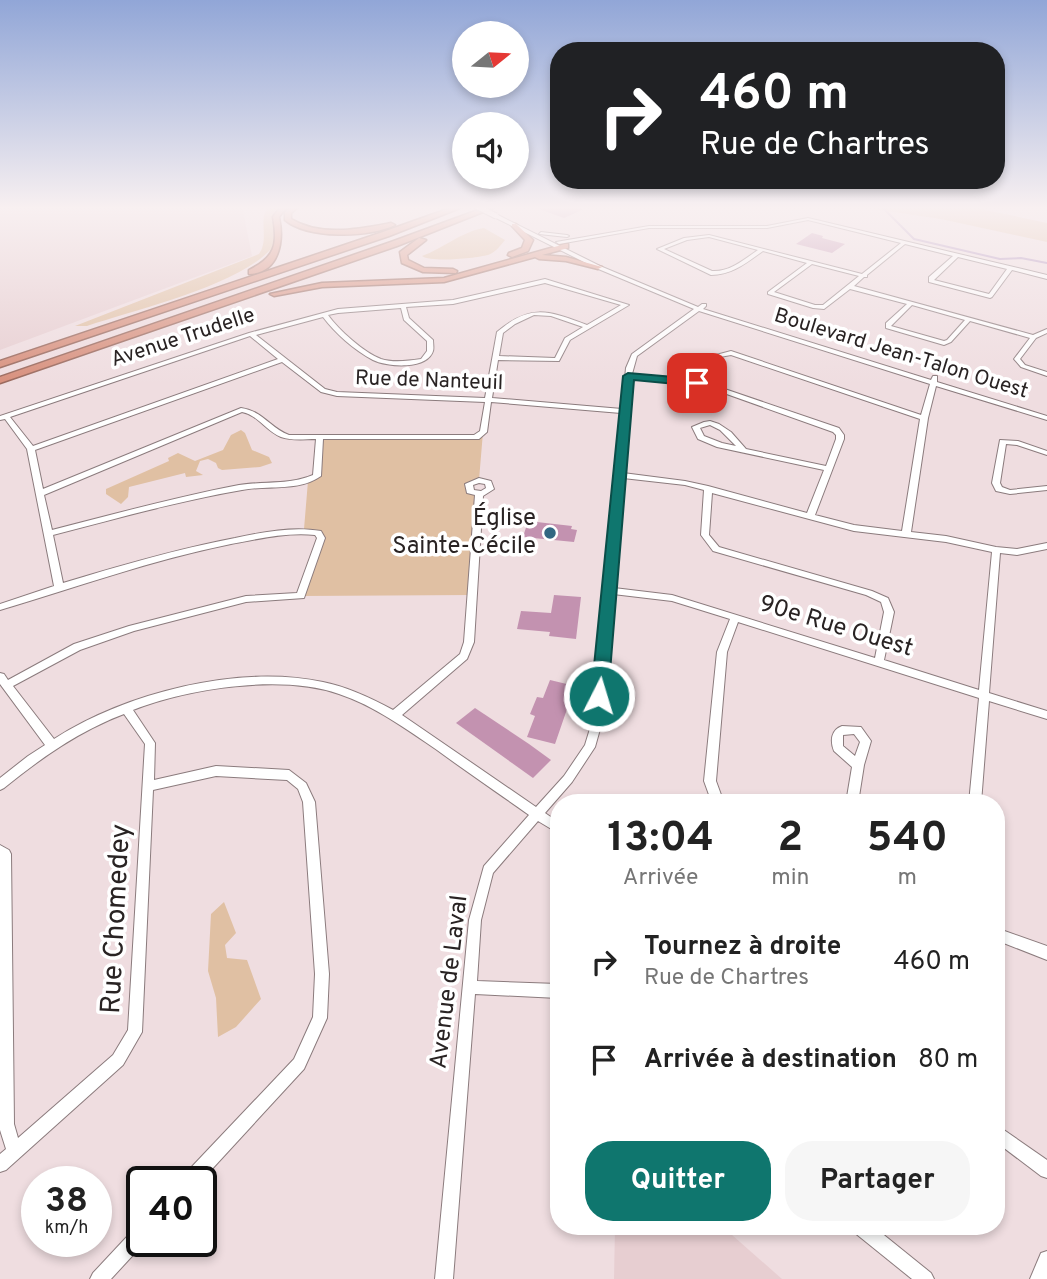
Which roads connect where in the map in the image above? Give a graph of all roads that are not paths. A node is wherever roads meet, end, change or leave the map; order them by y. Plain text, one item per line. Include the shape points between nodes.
1 (264, 266) edge
2 (288, 266) edge
3 (327, 266) edge
4 (414, 266) edge
5 (479, 266) edge
6 (489, 266) edge
7 (592, 266) edge
8 (606, 266) edge
9 (695, 266) edge
10 (737, 266) edge
11 (806, 266) edge
12 (825, 266) edge
13 (877, 266) edge
14 (945, 266) edge
15 (1001, 266) edge
16 (598, 267) joint
17 (1011, 268) junction
18 (865, 276) junction
19 (1047, 277) edge
20 (851, 286) junction
21 (209, 293) junction
22 (911, 303) junction
23 (403, 306) junction
24 (701, 307) junction
25 (324, 314) junction
26 (969, 319) junction
27 (155, 327) junction
28 (588, 327) junction
29 (1047, 331) edge
30 (251, 334) junction
31 (1034, 337) junction
32 (496, 358) junction
33 (283, 359) junction
34 (0, 364) edge
35 (1047, 374) edge
36 (628, 376) junction
37 (0, 380) edge
38 (935, 380) junction
39 (697, 383) junction
40 (487, 400) junction
41 (625, 411) junction
42 (1047, 411) edge
43 (3, 417) edge
44 (924, 418) junction
45 (1047, 418) edge
46 (320, 437) junction
47 (31, 449) junction
48 (743, 449) junction
49 (1047, 453) edge
50 (828, 469) junction
51 (620, 475) junction
52 (708, 488) junction
53 (1047, 488) edge
54 (41, 493) junction
55 (479, 494) dead end
56 (810, 516) junction
57 (48, 534) junction
58 (906, 535) junction
59 (1047, 546) edge
60 (996, 551) junction
61 (60, 588) junction
62 (610, 591) junction
63 (0, 607) edge
64 (735, 618) junction
65 (879, 661) junction
66 (3, 681) edge
67 (984, 695) junction
68 (127, 709) junction
69 (394, 715) junction
70 (1047, 715) edge
71 (52, 744) junction
72 (858, 765) dead end
73 (0, 785) edge
74 (149, 786) junction
75 (554, 794) edge
76 (715, 794) edge
77 (853, 794) edge
78 (976, 794) edge
79 (550, 799) edge
80 (537, 813) junction
81 (550, 822) edge
82 (0, 851) edge
83 (1005, 937) edge
84 (1047, 953) edge
85 (2, 960) edge
86 (469, 987) junction
87 (550, 991) edge
88 (1005, 1140) edge
89 (14, 1151) junction
90 (0, 1164) edge
91 (204, 1166) edge
92 (1047, 1170) edge
93 (870, 1235) edge
94 (126, 1250) edge
95 (1047, 1259) edge
96 (99, 1279) edge
97 (444, 1279) edge
98 (925, 1279) edge
99 (1039, 1279) edge

1 - 21 highway
2 - 21 highway
3 - 27 highway
4 - 5 highway via 452,271
6 - 27 highway via 444,280 288,290
7 - 16 highway
8 - 24 street, Boulevard Jean-Talon Ouest
9 - 10 street via 719,274
11 - 20 street via 770,293 821,308
12 - 18 street
13 - 18 street
14 - 17 street via 931,281 990,296
15 - 17 street
16 - 24 street, Boulevard Jean-Talon Ouest
17 - 19 street
18 - 20 street
20 - 22 street
21 - 34 highway
22 - 26 street
22 - 26 street via 888,327 944,344
23 - 25 street, Avenue Trudelle
23 - 25 street via 406,319 430,340 430,351 423,360 375,358 332,326
23 - 28 street, Avenue Trudelle via 471,299 545,281 626,305
24 - 36 street, Avenue de Laval via 634,355
24 - 38 street, Boulevard Jean-Talon Ouest
25 - 30 street, Avenue Trudelle
26 - 31 street
27 - 37 highway
28 - 32 street via 563,344 557,360
28 - 32 street via 543,312 530,314 500,332
29 - 31 street
30 - 33 street, Rue de Nanteuil
30 - 43 street, Avenue Trudelle
31 - 35 street via 1018,362
32 - 40 street
33 - 40 street, Rue de Nanteuil via 323,391 337,394
33 - 47 street
36 - 39 street
36 - 41 street, Avenue de Laval
38 - 42 street, Boulevard Jean-Talon Ouest
38 - 44 street
38 - 45 street, Boulevard Jean-Talon Ouest
39 - 44 street via 718,356 731,353
39 - 50 street via 836,430 840,439
40 - 41 street, Rue de Nanteuil
40 - 46 street via 483,432 476,436
41 - 51 street, Avenue de Laval
43 - 47 street
44 - 58 street
46 - 54 street via 281,436 255,412 241,410
46 - 57 street via 317,476 306,482 259,484 194,497
47 - 54 street
48 - 48 street via 701,437 696,427 718,425
48 - 50 street
49 - 53 street via 1003,442 996,483 1010,492
50 - 56 street
51 - 52 street
51 - 62 street, Avenue de Laval
52 - 56 street
52 - 65 street via 705,535 716,549 885,600 889,612
54 - 57 street
55 - 69 street via 469,642 464,656
56 - 58 street
57 - 61 street
58 - 60 street
59 - 60 street
60 - 67 street
61 - 63 street
61 - 66 street via 216,544 267,535 318,533 321,538 301,596 246,599 132,628
62 - 64 street, 90e Rue Ouest via 672,598
62 - 75 street, Avenue de Laval via 597,722 590,747
64 - 65 street, 90e Rue Ouest
64 - 76 street via 722,652 710,781
65 - 67 street, 90e Rue Ouest
66 - 71 street
67 - 70 street, 90e Rue Ouest
67 - 78 street
68 - 69 street via 191,688 276,681 347,692
68 - 71 street
68 - 74 street, Rue Chomedey via 150,743
69 - 80 street
71 - 73 street
72 - 77 street
74 - 89 street, Rue Chomedey via 135,1032 118,1060
74 - 91 street via 216,771 289,775 302,786 309,802 322,974 320,1018 299,1064
79 - 80 street, Avenue de Laval
80 - 81 street
80 - 86 street, Avenue de Laval via 488,870 475,920
82 - 85 street via 5,854
83 - 84 street
85 - 89 street via 6,1124
86 - 87 street
86 - 97 street, Avenue de Laval
88 - 92 street
89 - 90 street, Rue Chomedey
93 - 98 street
94 - 96 street
95 - 99 street

